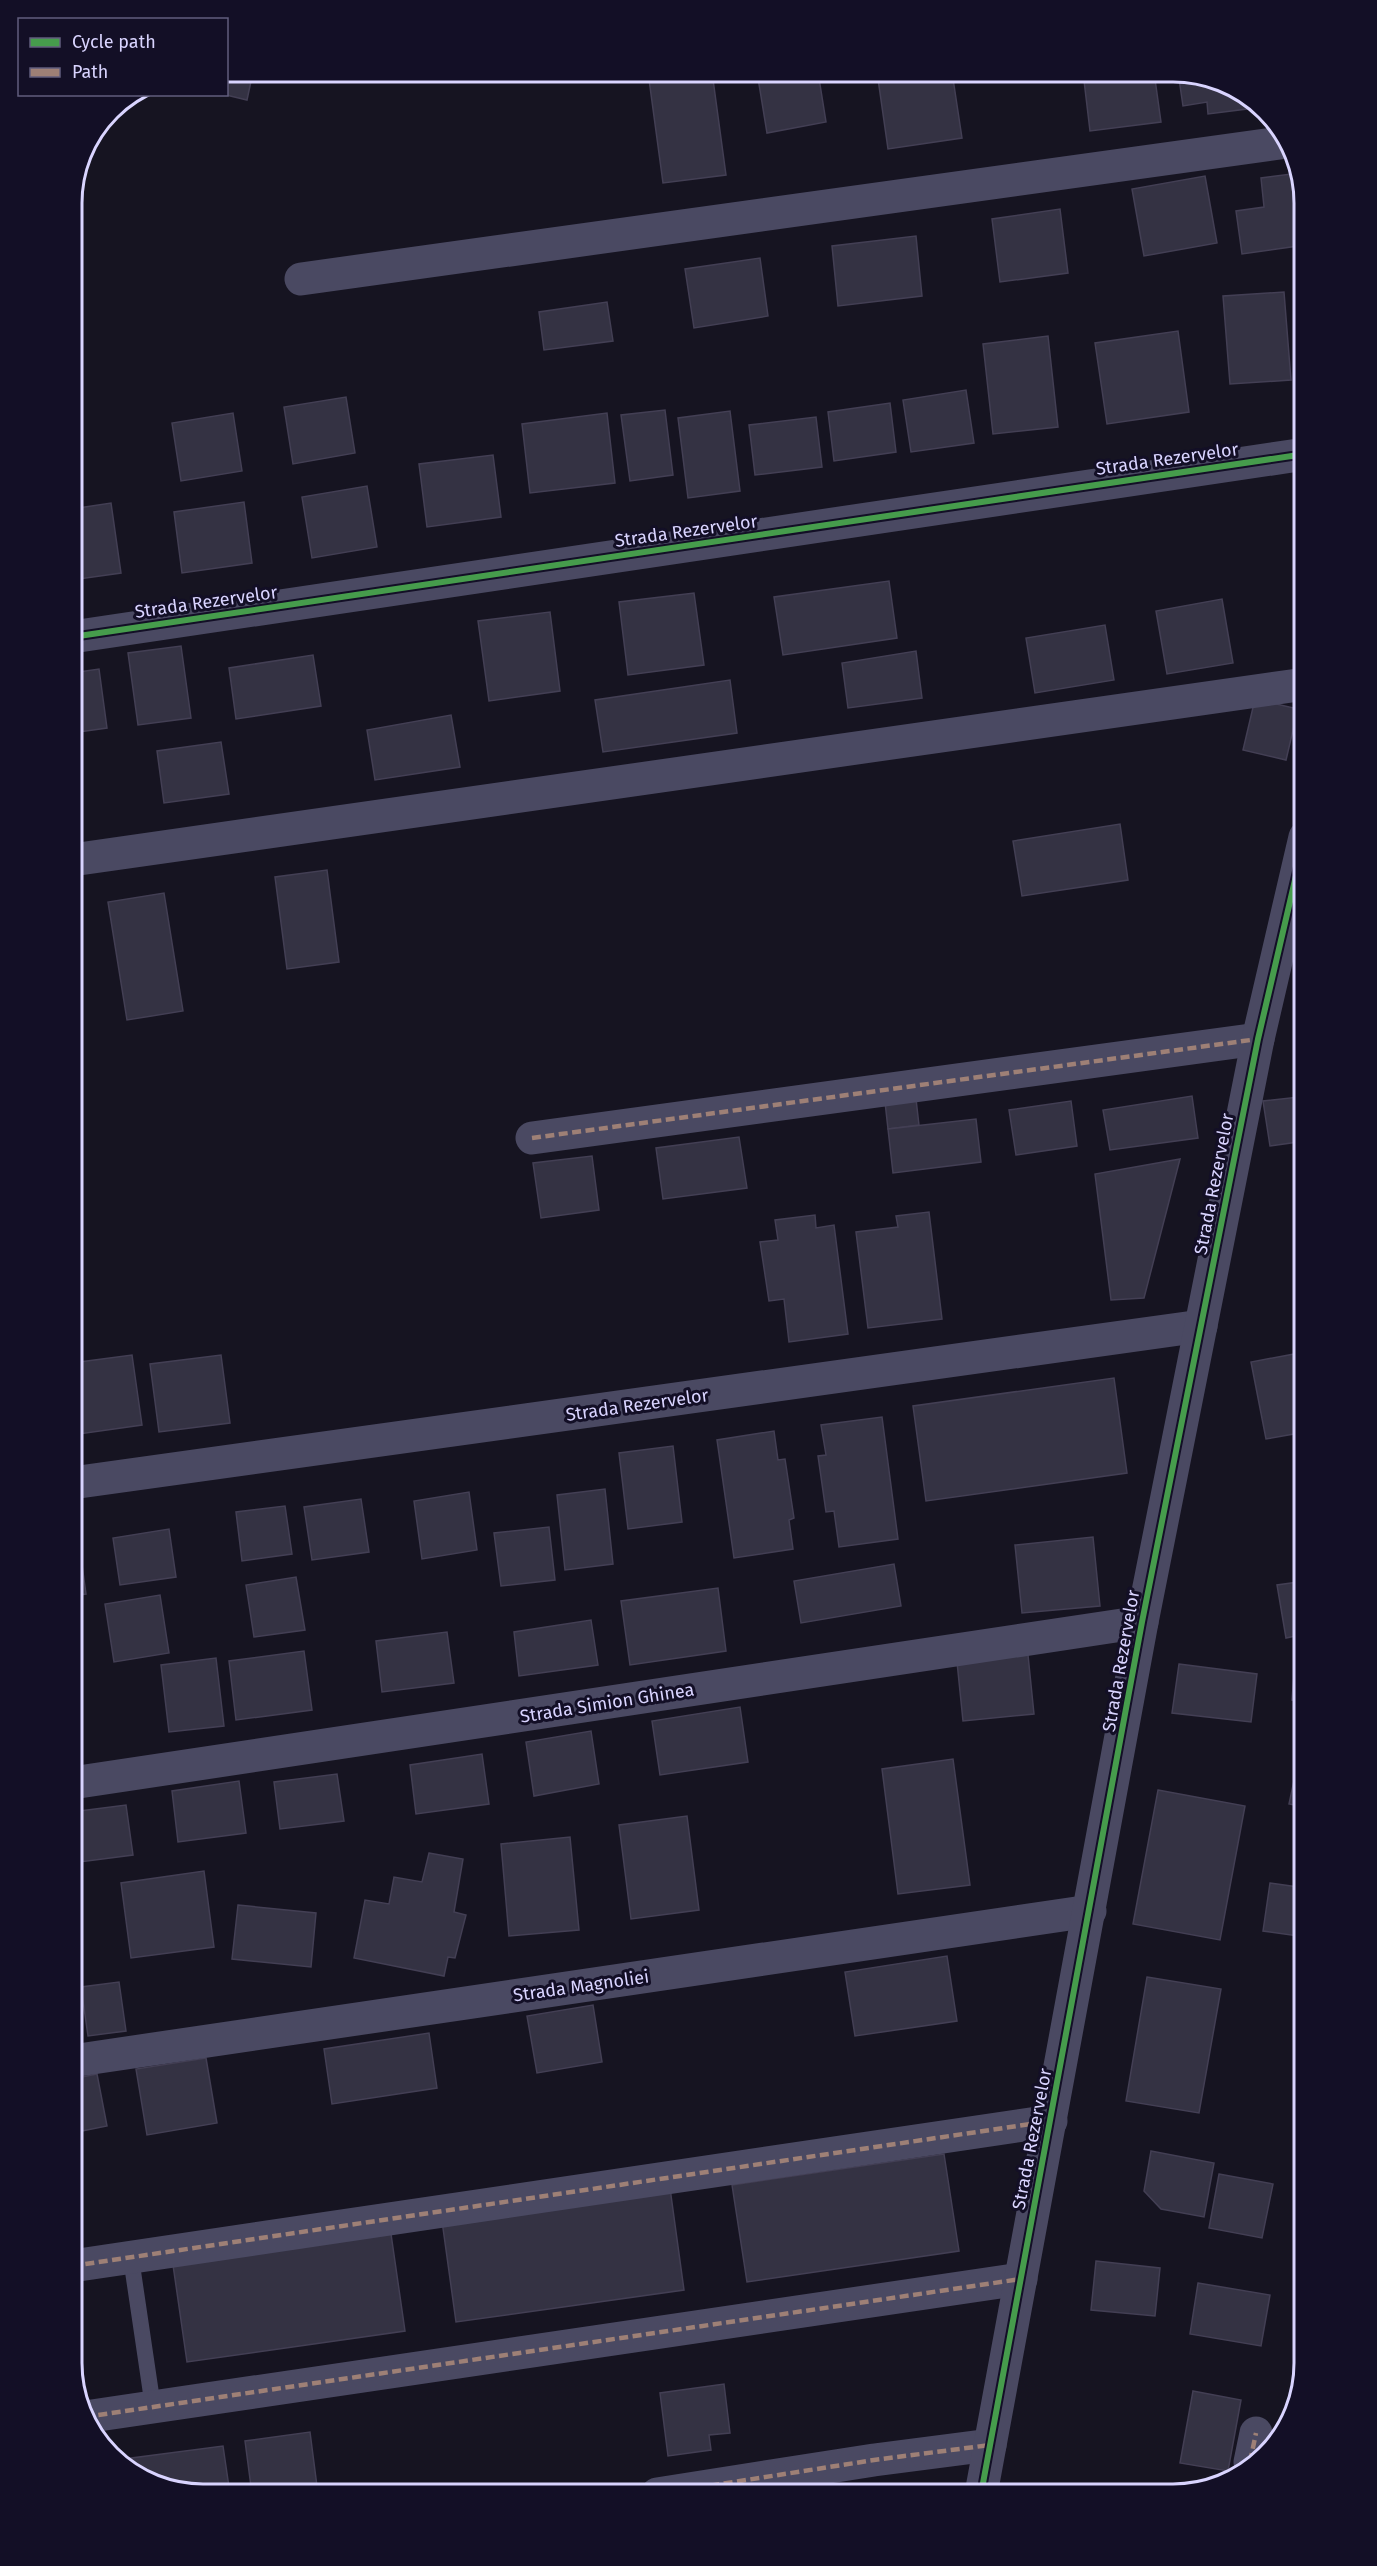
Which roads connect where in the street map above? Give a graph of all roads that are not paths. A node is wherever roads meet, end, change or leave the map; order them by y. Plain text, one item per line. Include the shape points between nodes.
1 (1278, 143) edge
2 (301, 279) dead end
3 (1294, 456) edge
4 (83, 635) edge
5 (1294, 686) edge
6 (83, 858) edge
7 (1294, 884) edge
8 (1258, 1039) junction
9 (532, 1138) dead end
10 (1201, 1326) junction
11 (82, 1482) edge
12 (1142, 1622) junction
13 (82, 1781) edge
14 (1090, 1911) junction
15 (82, 2060) edge
16 (1051, 2121) junction
17 (131, 2258) junction
18 (82, 2265) edge
19 (1021, 2279) junction
20 (153, 2407) junction
21 (95, 2415) edge
22 (990, 2445) junction
23 (724, 2484) edge
24 (983, 2484) edge

1 - 2 street
3 - 4 street, Strada Rezervelor
5 - 6 street
7 - 8 street, Strada Rezervelor
8 - 9 street
8 - 10 street, Strada Rezervelor
10 - 11 street, Strada Rezervelor
10 - 12 street, Strada Rezervelor
12 - 13 street, Strada Simion Ghinea
12 - 14 street, Strada Rezervelor
14 - 15 street, Strada Magnoliei
14 - 16 street, Strada Rezervelor
16 - 17 street
16 - 19 street, Strada Rezervelor
17 - 18 street
17 - 20 lane
19 - 20 street
19 - 22 street, Strada Rezervelor
20 - 21 street
22 - 23 street
22 - 24 street, Strada Rezervelor

